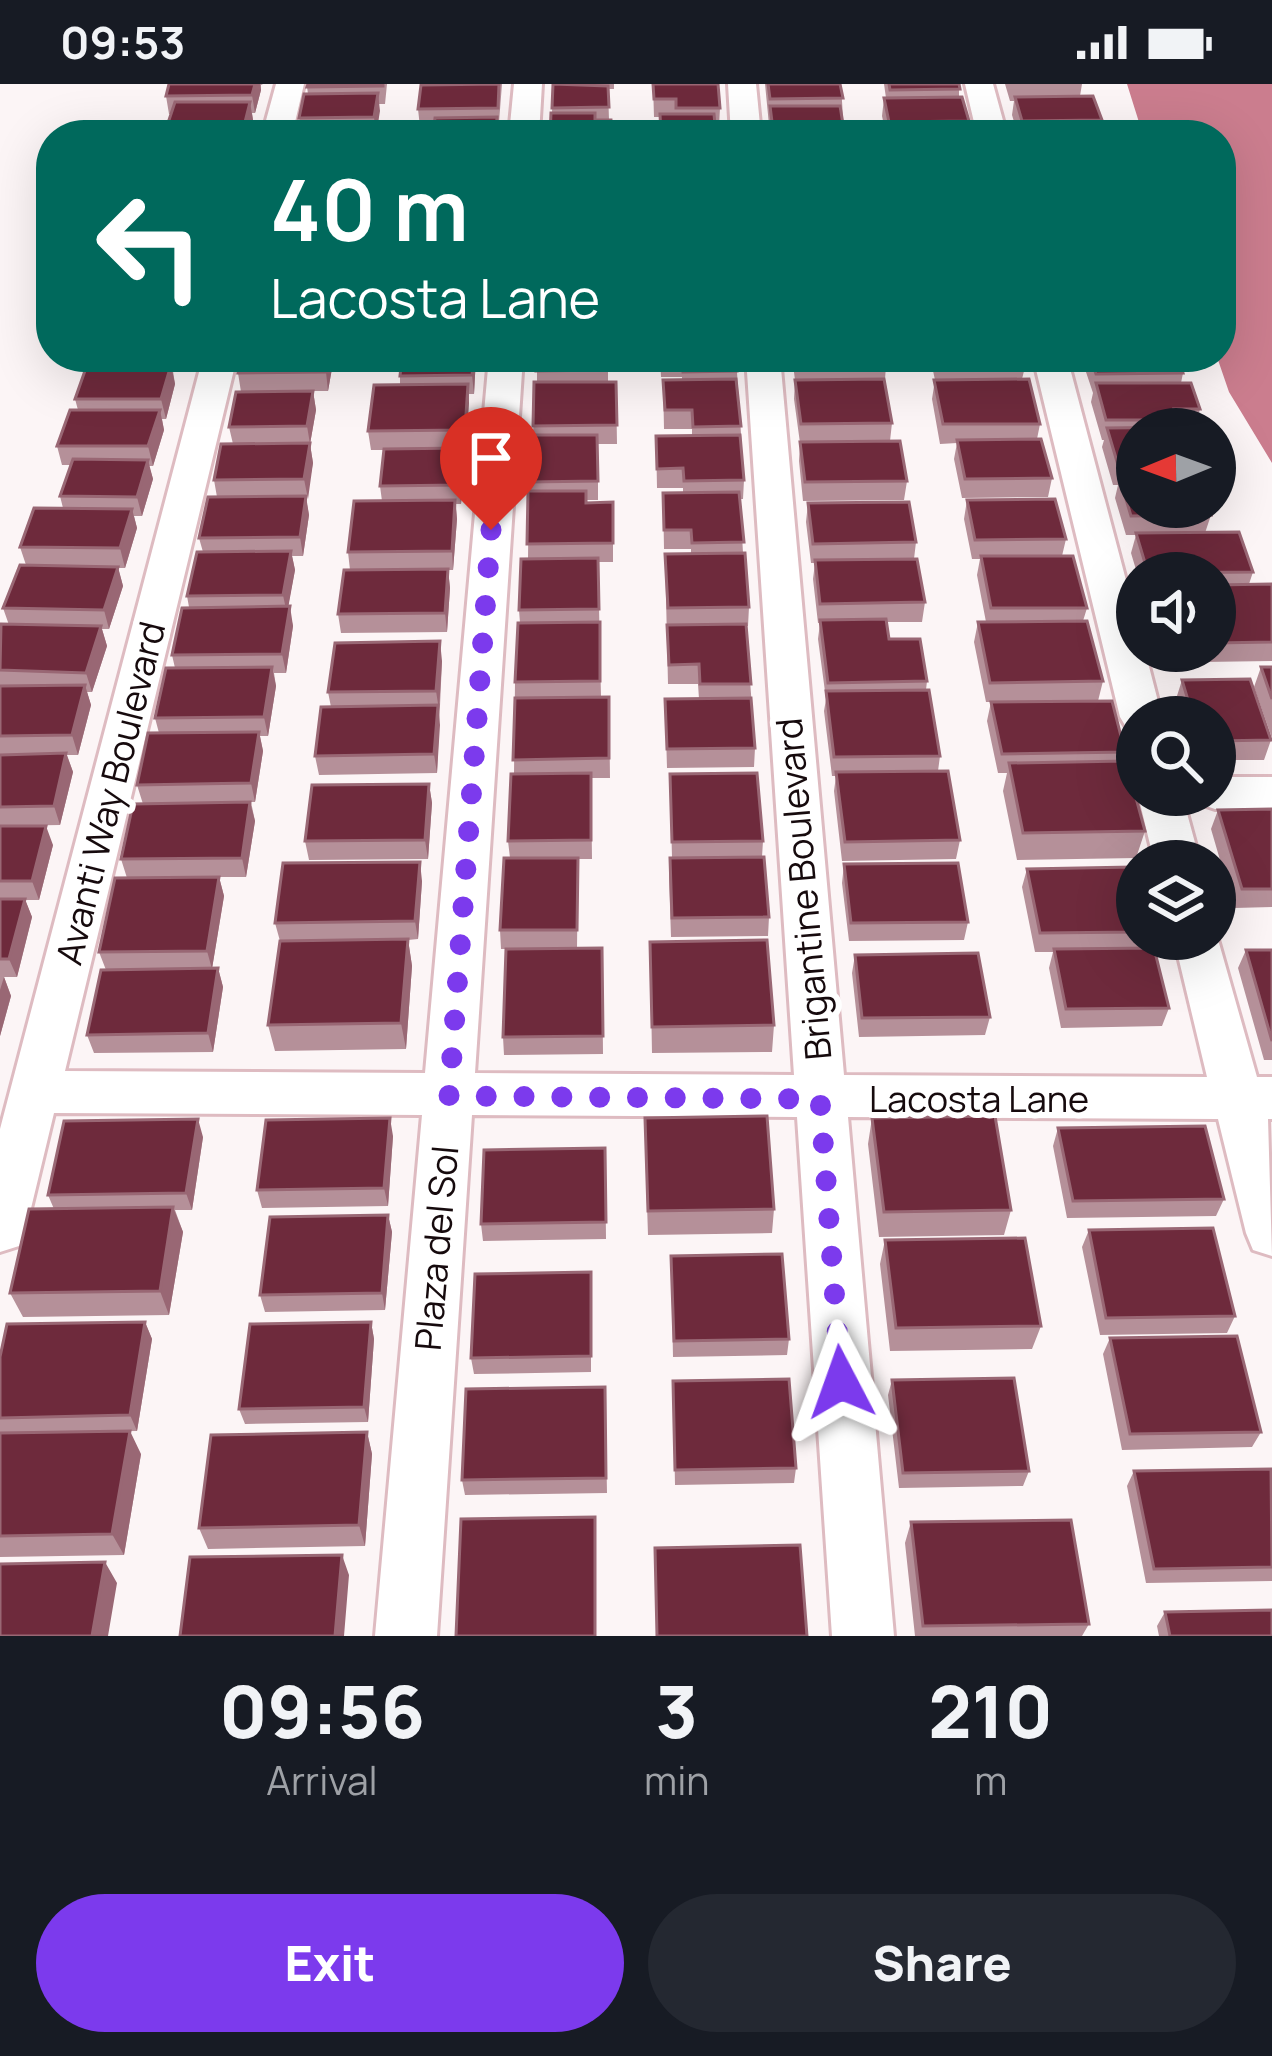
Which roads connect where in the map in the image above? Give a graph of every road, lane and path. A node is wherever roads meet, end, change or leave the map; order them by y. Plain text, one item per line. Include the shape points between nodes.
1 (290, 84) edge
2 (528, 84) edge
3 (742, 84) edge
4 (979, 84) edge
5 (281, 120) edge
6 (525, 120) edge
7 (745, 120) edge
8 (988, 120) edge
9 (216, 372) edge
10 (505, 372) edge
11 (764, 372) edge
12 (1054, 372) edge
13 (1136, 696) edge
14 (1236, 793) edge
15 (1272, 793) edge
16 (1205, 960) edge
17 (38, 1092) junction
18 (449, 1096) junction
19 (1255, 1098) edge
20 (820, 1099) junction
21 (0, 1228) edge
22 (1272, 1233) edge
23 (406, 1636) edge
24 (863, 1636) edge

1 - 5 street
2 - 6 street
3 - 7 street
4 - 8 street
9 - 17 street, Avanti Way Boulevard
10 - 18 street, Plaza del Sol
11 - 20 street, Brigantine Boulevard
12 - 13 street
14 - 15 street
16 - 19 street
17 - 18 street, Lacosta Lane
17 - 21 street, Avanti Way Boulevard
18 - 20 street, Lacosta Lane
18 - 23 street, Plaza del Sol
19 - 20 street, Lacosta Lane
19 - 22 street
20 - 24 street, Brigantine Boulevard

